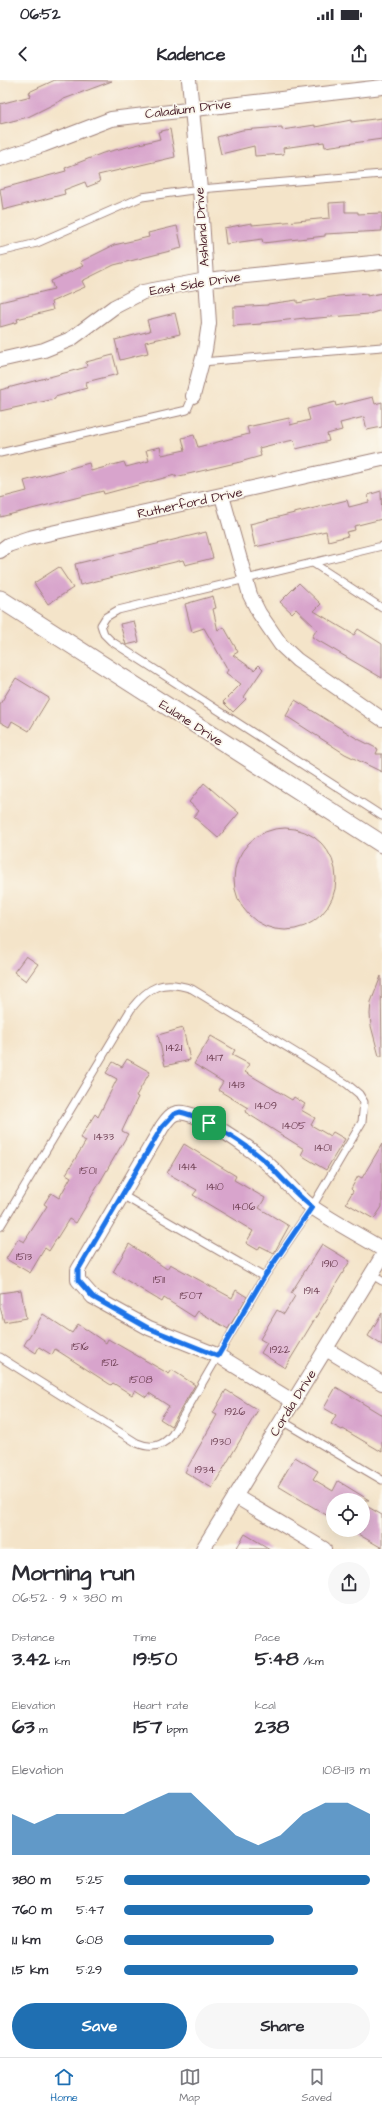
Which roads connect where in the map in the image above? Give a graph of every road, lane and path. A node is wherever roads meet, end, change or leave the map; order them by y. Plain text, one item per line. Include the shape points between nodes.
1 (189, 80) edge
2 (382, 87) edge
3 (192, 108) junction
4 (0, 158) edge
5 (382, 174) edge
6 (200, 189) junction
7 (0, 252) edge
8 (382, 262) edge
9 (206, 280) junction
10 (382, 346) edge
11 (0, 360) edge
12 (202, 362) junction
13 (192, 396) joint
14 (0, 453) edge
15 (382, 459) edge
16 (222, 496) junction
17 (382, 546) edge
18 (0, 551) edge
19 (313, 563) junction
20 (246, 580) junction
21 (0, 599) edge
22 (382, 608) edge
23 (382, 719) edge
24 (382, 816) edge
25 (382, 844) edge
26 (122, 1195) junction
27 (312, 1207) junction
28 (0, 1227) edge
29 (382, 1250) edge
30 (382, 1257) edge
31 (264, 1277) junction
32 (377, 1278) edge
33 (326, 1350) junction
34 (218, 1356) junction
35 (0, 1357) edge
36 (382, 1382) edge
37 (294, 1402) junction
38 (282, 1421) junction
39 (382, 1480) edge
40 (235, 1496) junction
41 (203, 1549) edge
42 (324, 1549) edge

1 - 3 street, Ashland Drive
2 - 3 street, Caladium Drive
3 - 4 street, Caladium Drive via 111,119
3 - 6 street, Ashland Drive
5 - 6 lane
6 - 7 lane via 142,197 37,243
6 - 9 street, Ashland Drive
8 - 9 street, East Side Drive
9 - 11 street, East Side Drive via 143,292 114,307 71,339 44,350
9 - 12 street, Ashland Drive via 209,323
10 - 12 lane
12 - 13 street, Ashland Drive
13 - 14 lane via 187,410
15 - 16 street, Rutherford Drive
16 - 18 street, Rutherford Drive via 29,538 8,545
16 - 20 street
17 - 19 lane
19 - 20 lane
19 - 22 lane
20 - 23 street via 259,613 281,646
20 - 24 lane via 118,610 106,616 101,625 104,634 111,641
21 - 25 street, Eulane Drive
26 - 27 street via 162,1127 174,1114 180,1112 194,1115 209,1123 255,1153 296,1195
26 - 31 lane
26 - 34 street via 78,1270 78,1280 93,1297 148,1328
27 - 28 lane via 362,1122 364,1102 359,1094 347,1084 192,989 171,984 150,989 131,1009
27 - 29 street
27 - 31 lane
30 - 32 street, Cordia Drive
31 - 34 lane
32 - 33 street, Cordia Drive
33 - 36 street
33 - 37 street, Cordia Drive
34 - 35 lane via 172,1435 162,1445 155,1447 137,1443
34 - 37 street
37 - 38 street, Cordia Drive
38 - 39 lane
38 - 40 street, Cordia Drive
40 - 41 street, Cordia Drive
40 - 42 street

